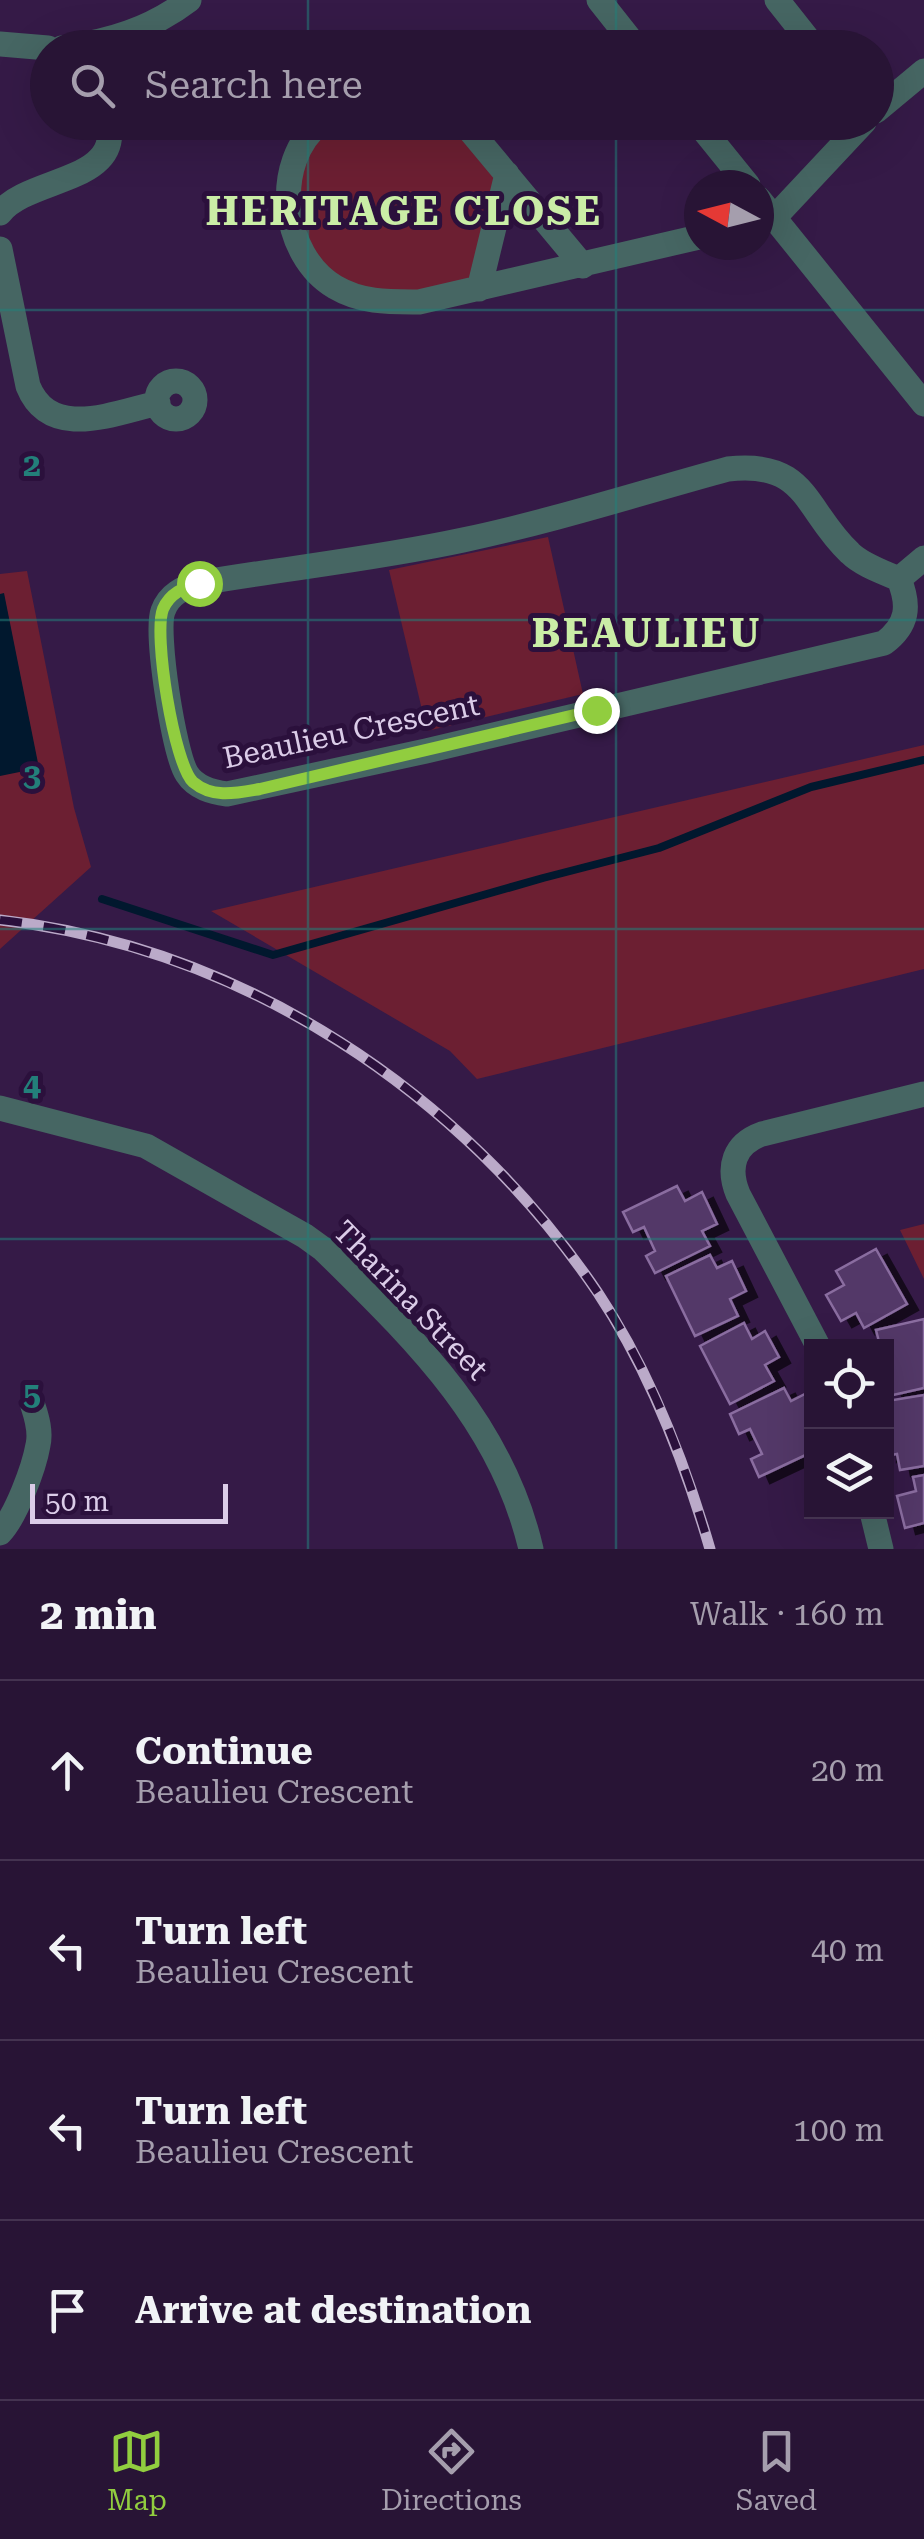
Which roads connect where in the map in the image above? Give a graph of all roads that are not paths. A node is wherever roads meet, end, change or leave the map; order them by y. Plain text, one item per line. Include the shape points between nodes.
1 (189, 0) edge
2 (599, 0) edge
3 (777, 0) edge
4 (135, 30) edge
5 (623, 30) edge
6 (801, 30) edge
7 (0, 44) edge
8 (30, 46) edge
9 (924, 71) edge
10 (894, 96) edge
11 (108, 140) edge
12 (306, 140) edge
13 (478, 140) edge
14 (712, 140) edge
15 (844, 140) edge
16 (736, 170) edge
17 (508, 174) junction
18 (774, 204) edge
19 (0, 214) edge
20 (774, 225) edge
21 (684, 241) edge
22 (0, 248) edge
23 (583, 266) junction
24 (479, 289) junction
25 (158, 403) dead end
26 (924, 404) edge
27 (924, 558) edge
28 (899, 579) junction
29 (924, 1094) edge
30 (0, 1108) edge
31 (814, 1339) edge
32 (33, 1406) dead end
33 (874, 1519) edge
34 (0, 1533) edge
35 (530, 1549) edge
36 (880, 1549) edge

1 - 4 street
2 - 5 street
3 - 6 street
7 - 8 street
9 - 10 street
11 - 19 street via 100,162 24,193
12 - 24 street via 294,162 288,204 295,239 334,287 373,302 419,302
13 - 17 street
14 - 16 street
15 - 18 street
17 - 23 street
17 - 24 street
20 - 26 street
21 - 23 street
22 - 25 street via 35,402 68,420
23 - 24 street
27 - 28 street
28 - 28 street, Beaulieu Crescent via 850,554 788,479 754,466 466,540 199,583 170,599 159,637 185,772 208,791 228,794 884,643 904,624
29 - 31 street via 747,1139 735,1157 738,1194
30 - 35 street, Tharina Street via 146,1146 323,1250 468,1405 514,1496
32 - 34 street via 39,1444
33 - 36 street

